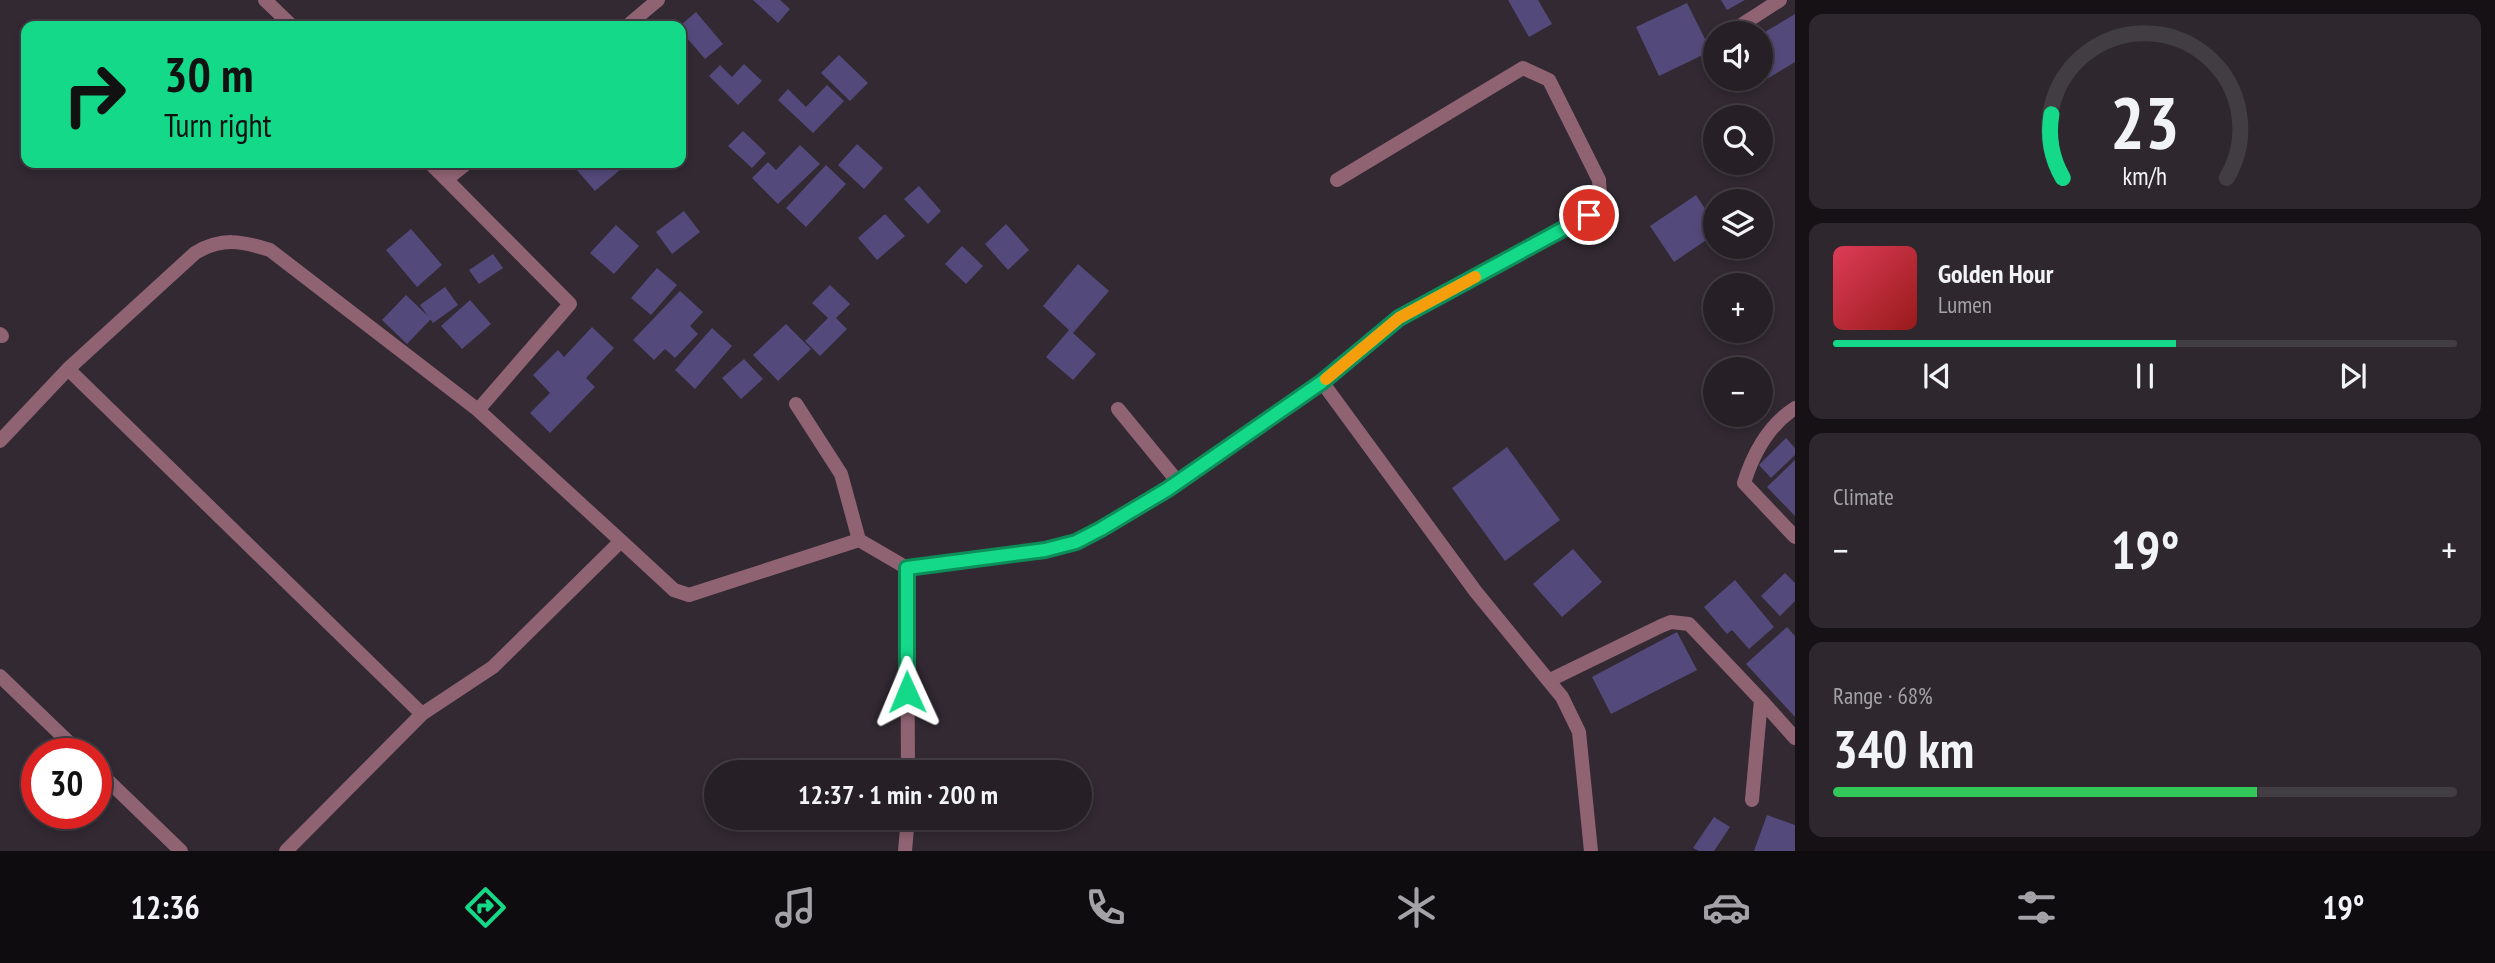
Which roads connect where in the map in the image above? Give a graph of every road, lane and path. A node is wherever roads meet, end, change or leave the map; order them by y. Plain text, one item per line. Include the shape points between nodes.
1 (265, 0) edge
2 (658, 0) edge
3 (1780, 0) edge
4 (287, 21) edge
5 (633, 21) edge
6 (1748, 21) edge
7 (435, 168) edge
8 (461, 168) edge
9 (447, 179) junction
10 (1337, 180) dead end
11 (68, 369) junction
12 (1322, 382) junction
13 (796, 404) dead end
14 (1795, 408) edge
15 (1118, 409) dead end
16 (478, 410) junction
17 (0, 441) edge
18 (1178, 482) junction
19 (1795, 537) edge
20 (859, 540) junction
21 (621, 541) junction
22 (907, 568) junction
23 (0, 676) edge
24 (1550, 680) junction
25 (1761, 700) junction
26 (422, 714) junction
27 (64, 738) edge
28 (1795, 738) edge
29 (908, 760) edge
30 (112, 784) edge
31 (1752, 800) dead end
32 (907, 830) edge
33 (181, 851) edge
34 (286, 851) edge
35 (905, 851) edge
36 (1591, 851) edge

1 - 4 street
2 - 5 street
3 - 6 street
7 - 9 street
8 - 9 street
9 - 16 street via 570,304
10 - 12 street via 1523,68 1549,80 1599,180 1600,196 1589,215 1399,318
11 - 16 street via 195,253 230,240 270,250
11 - 17 street
11 - 26 street
12 - 18 street
12 - 24 street via 1476,592
13 - 20 street via 841,474
14 - 19 street via 1756,451 1744,482
15 - 18 street
16 - 21 street
18 - 22 street via 1076,542
20 - 21 street via 689,595 674,590
20 - 22 street
21 - 26 street via 493,667
22 - 29 street
23 - 27 street
24 - 25 street via 1661,626 1681,621
24 - 36 street via 1578,732
25 - 28 street
25 - 31 street
26 - 34 street
30 - 33 street
32 - 35 street

